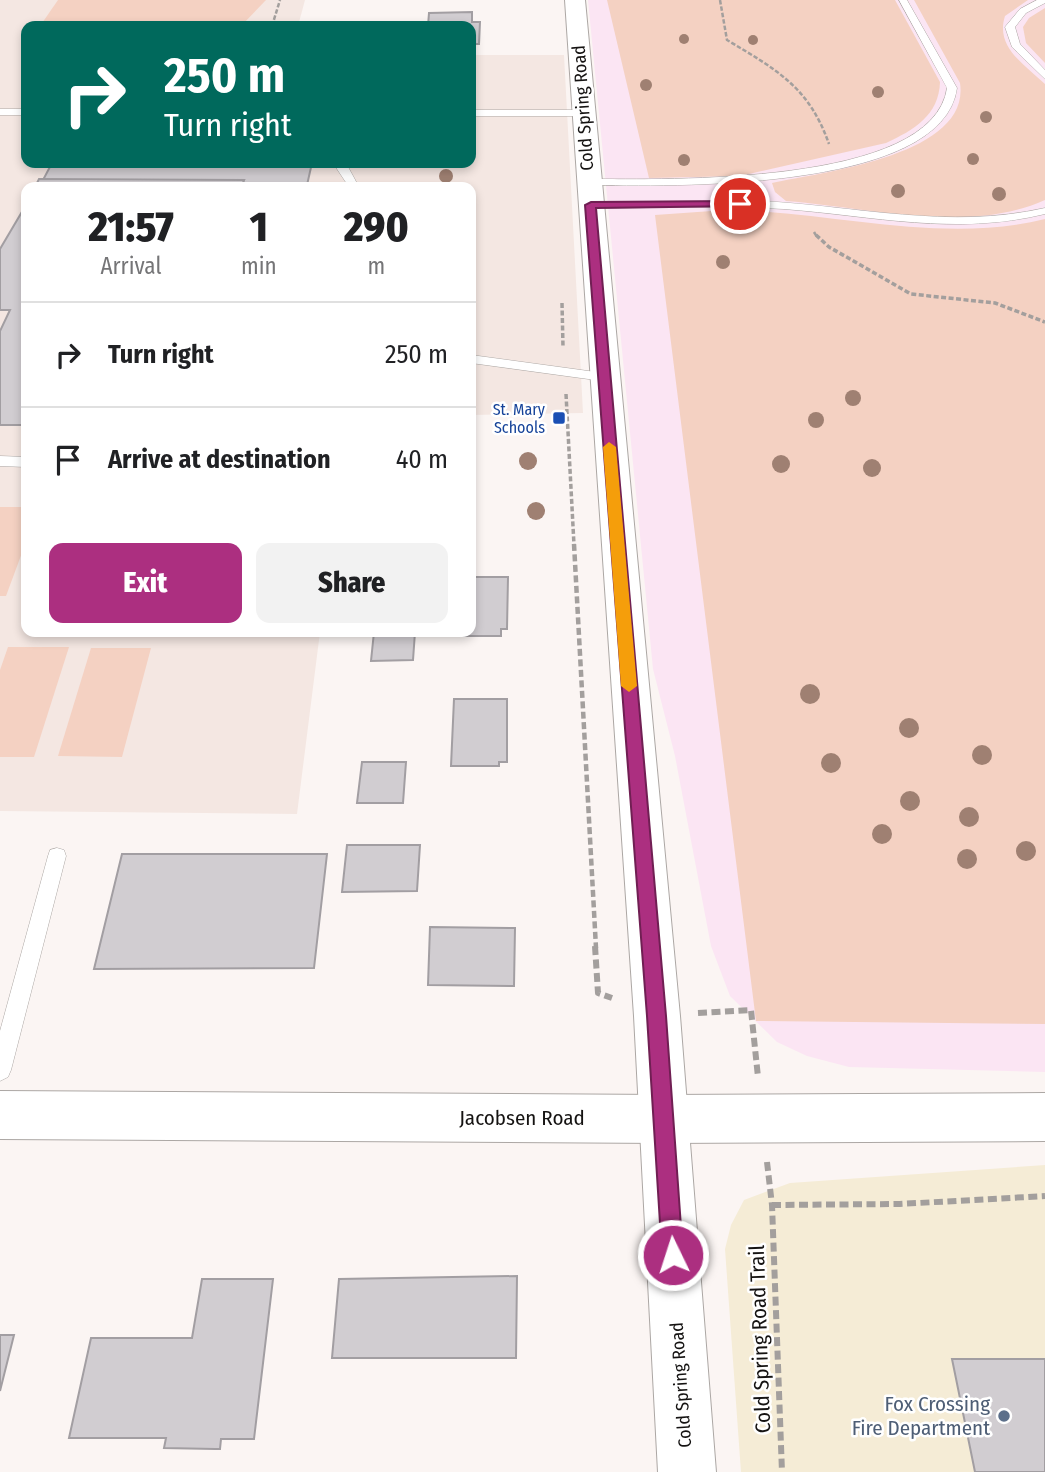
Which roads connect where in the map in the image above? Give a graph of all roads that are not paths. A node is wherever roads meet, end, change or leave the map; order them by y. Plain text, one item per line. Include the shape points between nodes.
1 (575, 0) edge
2 (903, 0) edge
3 (1044, 0) edge
4 (1045, 76) edge
5 (0, 112) edge
6 (21, 112) edge
7 (476, 113) edge
8 (585, 113) junction
9 (590, 193) junction
10 (1045, 211) edge
11 (476, 360) edge
12 (603, 377) junction
13 (0, 461) edge
14 (21, 462) edge
15 (57, 856) dead end
16 (0, 1070) edge
17 (0, 1115) edge
18 (1045, 1117) edge
19 (664, 1119) junction
20 (687, 1472) edge

1 - 8 street, Cold Spring Road
2 - 9 lane via 952,88 940,118 916,138 877,153 767,177
3 - 4 lane via 1023,11 1010,27 1015,45
5 - 6 lane
7 - 8 lane
8 - 9 street, Cold Spring Road
9 - 10 lane via 955,223 989,222
9 - 12 street, Cold Spring Road
11 - 12 lane
12 - 19 street, Cold Spring Road
13 - 14 lane
15 - 16 lane
17 - 19 street, Jacobsen Road
18 - 19 street, Jacobsen Road
19 - 20 street, Cold Spring Road

